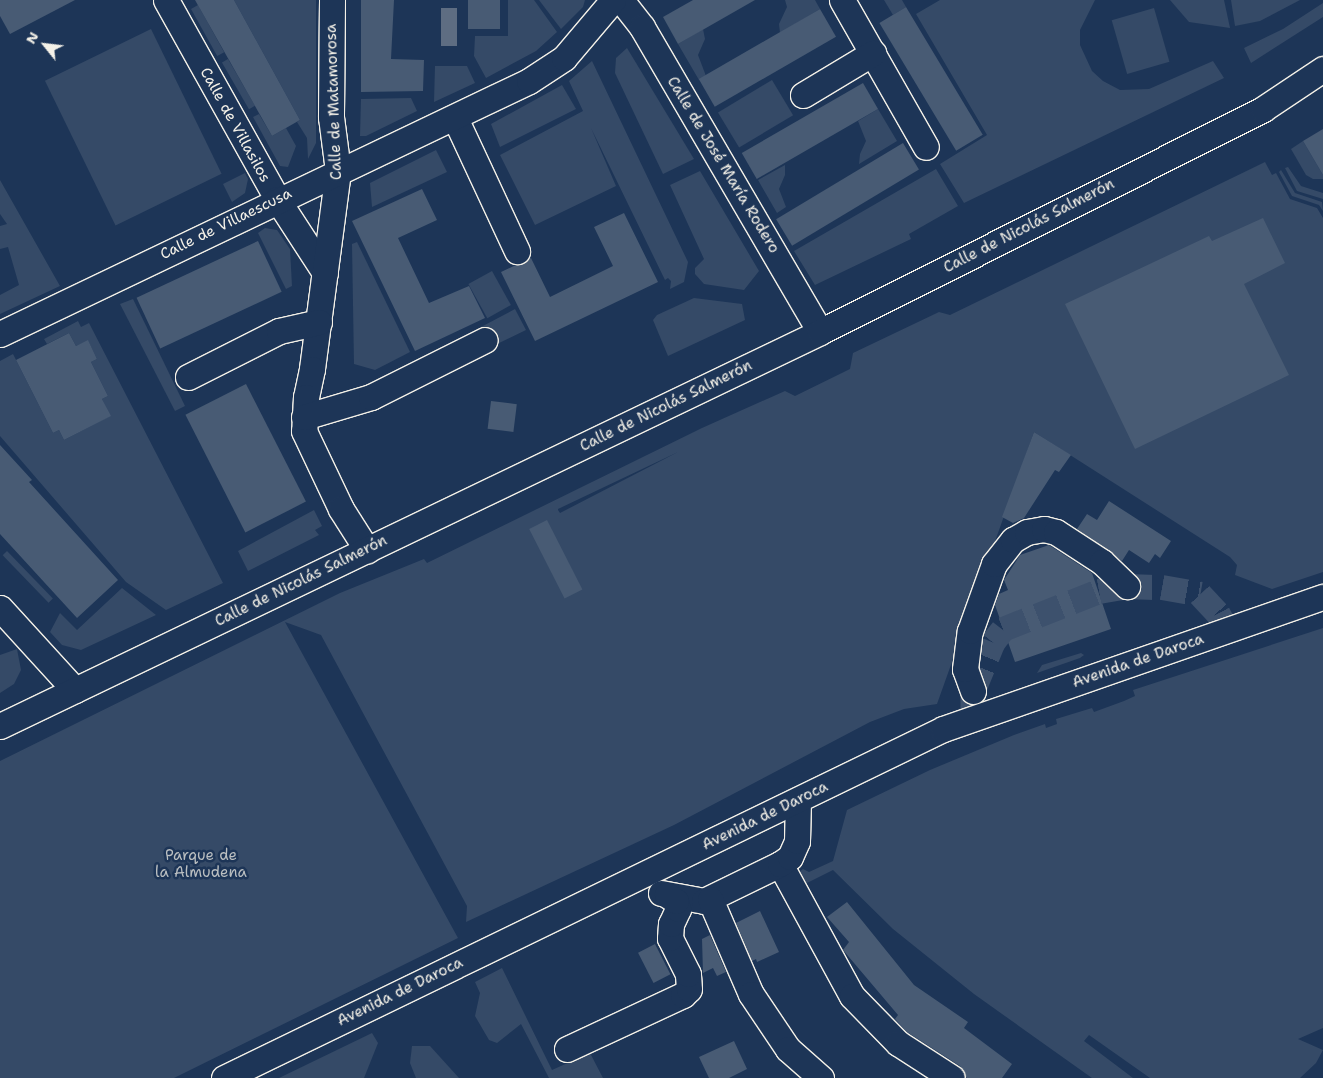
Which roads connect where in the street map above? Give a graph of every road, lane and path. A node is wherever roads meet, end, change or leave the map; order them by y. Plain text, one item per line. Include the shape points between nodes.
1 (166, 0) edge
2 (332, 0) edge
3 (613, 0) edge
4 (621, 0) edge
5 (842, 0) edge
6 (873, 53) junction
7 (1323, 69) edge
8 (803, 95) dead end
9 (455, 118) junction
10 (926, 147) dead end
11 (338, 171) junction
12 (277, 199) junction
13 (517, 251) dead end
14 (325, 273) junction
15 (318, 322) junction
16 (820, 332) junction
17 (0, 334) edge
18 (485, 340) dead end
19 (188, 377) dead end
20 (304, 417) junction
21 (367, 550) junction
22 (1127, 586) dead end
23 (1323, 597) edge
24 (0, 608) edge
25 (74, 690) junction
26 (973, 691) dead end
27 (0, 726) edge
28 (798, 800) junction
29 (780, 864) junction
30 (627, 883) junction
31 (667, 895) junction
32 (710, 899) junction
33 (567, 1049) dead end
34 (224, 1078) edge
35 (821, 1078) edge
36 (952, 1078) edge

1 - 12 street, Calle de Villasilos
2 - 11 street, Calle de Matamorosa via 331,117
3 - 9 street, Calle de Villaescusa via 564,58 529,81
4 - 16 street, Calle de José María Rodero via 642,27
5 - 6 street
6 - 8 street
6 - 10 street
7 - 16 street, Calle de Nicolás Salmerón via 1263,109
9 - 11 street, Calle de Villaescusa
9 - 13 street
11 - 12 street, Calle de Villaescusa
11 - 14 street, Calle de Matamorosa
12 - 14 street, Calle de Villasilos
12 - 17 street, Calle de Villaescusa
14 - 15 street, Calle de Matamorosa
15 - 19 street via 279,331
15 - 20 street, Calle de Matamorosa
16 - 21 street, Calle de Nicolás Salmerón
18 - 20 street via 362,401
20 - 21 street, Calle de Matamorosa via 308,444 341,509
21 - 25 street, Calle de Nicolás Salmerón
22 - 26 street via 1102,562 1056,532 1044,529 1027,532 1013,540 994,564 970,631 965,669
23 - 28 street, Avenida de Daroca via 973,716
24 - 25 street
25 - 27 street, Calle de Nicolás Salmerón
28 - 29 street via 797,842 790,857
28 - 30 street, Avenida de Daroca
29 - 32 street
29 - 36 street via 852,996 898,1043
30 - 31 street
30 - 34 street, Avenida de Daroca
31 - 32 street via 694,901
31 - 33 street via 676,901 678,909 671,924 670,938 688,974 689,989 683,995
32 - 35 street via 755,1000 788,1049

